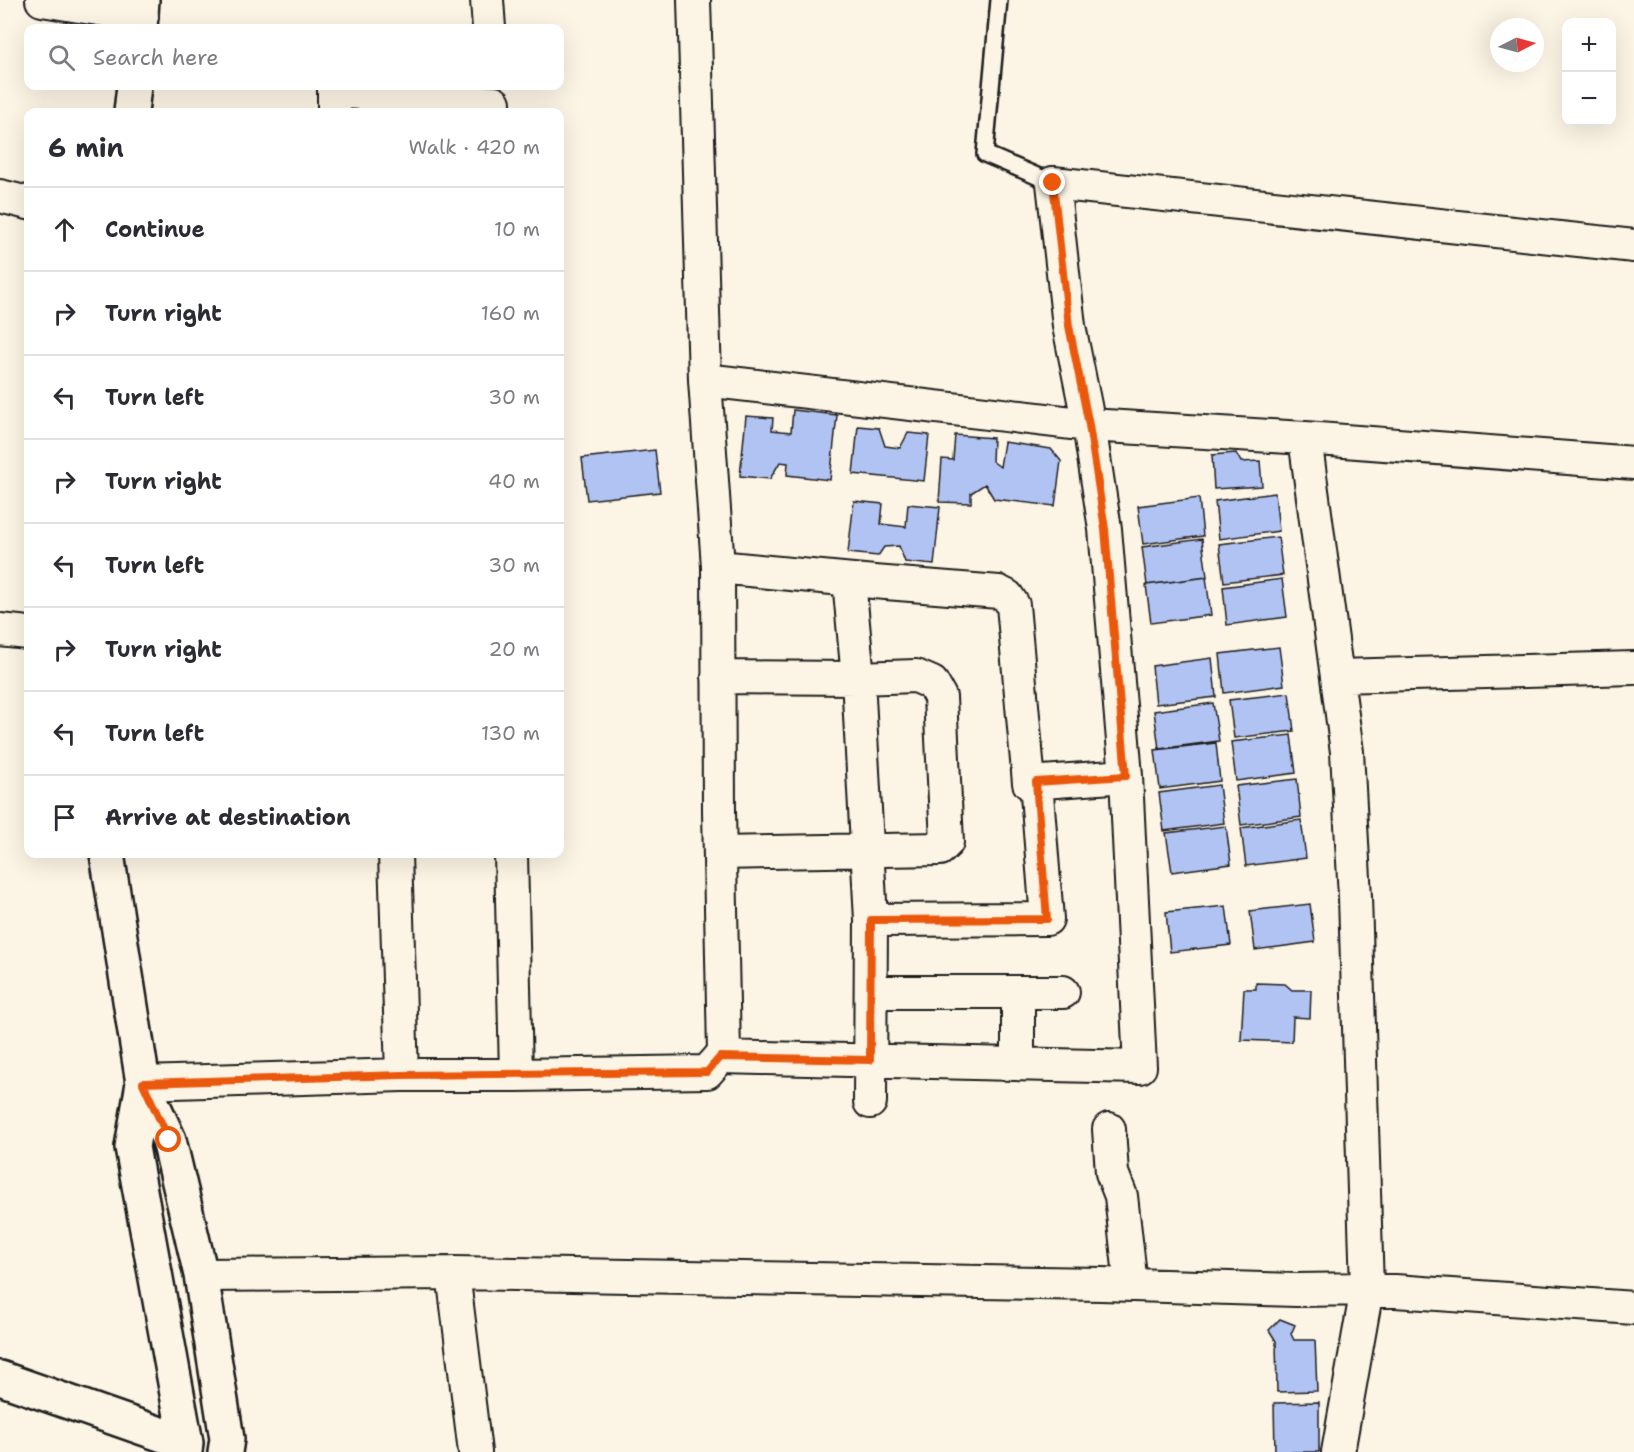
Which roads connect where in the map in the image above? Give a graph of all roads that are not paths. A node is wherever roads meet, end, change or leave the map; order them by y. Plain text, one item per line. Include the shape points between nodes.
1 (42, 0) edge
2 (487, 0) edge
3 (694, 0) edge
4 (999, 0) edge
5 (141, 15) edge
6 (489, 24) edge
7 (134, 90) edge
8 (493, 100) edge
9 (131, 108) edge
10 (334, 108) edge
11 (1053, 183) junction
12 (0, 196) edge
13 (24, 202) edge
14 (1634, 246) edge
15 (705, 380) junction
16 (1089, 425) junction
17 (1305, 438) junction
18 (1634, 463) edge
19 (718, 567) junction
20 (849, 580) junction
21 (0, 630) edge
22 (24, 633) edge
23 (1634, 668) edge
24 (1337, 676) junction
25 (718, 677) junction
26 (858, 678) junction
27 (1126, 776) junction
28 (1036, 782) junction
29 (867, 851) junction
30 (720, 853) junction
31 (108, 858) edge
32 (395, 858) edge
33 (511, 858) edge
34 (871, 920) junction
35 (871, 992) junction
36 (1018, 992) junction
37 (1063, 992) dead end
38 (720, 1057) junction
39 (870, 1060) junction
40 (1018, 1064) junction
41 (402, 1075) junction
42 (516, 1075) junction
43 (143, 1083) junction
44 (870, 1102) dead end
45 (1109, 1129) dead end
46 (453, 1273) junction
47 (201, 1275) junction
48 (1131, 1285) junction
49 (1367, 1289) junction
50 (1634, 1308) edge
51 (0, 1378) edge
52 (185, 1448) edge
53 (225, 1452) edge
54 (475, 1452) edge
55 (1338, 1452) edge

1 - 5 street
2 - 6 street
3 - 15 street
4 - 11 lane via 985,154
7 - 9 street
8 - 10 street via 334,91
11 - 14 street
11 - 16 street via 1069,326
12 - 13 street
15 - 16 street
15 - 19 street
16 - 17 street
16 - 27 street via 1105,529
17 - 18 street
17 - 24 street
19 - 20 street
19 - 25 street
20 - 26 street
20 - 28 street via 999,592 1007,596 1013,605 1029,783
21 - 22 street
23 - 24 street
24 - 49 street via 1347,752 1355,897
25 - 26 street
25 - 30 street
26 - 29 street
26 - 29 street via 916,676 932,683 940,698 948,842 940,849
27 - 28 street
27 - 40 street via 1140,1066
28 - 34 street via 1047,919
29 - 30 street
29 - 34 street
30 - 38 street via 724,1053
31 - 43 street
32 - 41 street
33 - 42 street
34 - 35 street
35 - 36 street
35 - 39 street
36 - 37 street
36 - 40 street
38 - 39 street
38 - 42 street via 707,1072
39 - 40 street
39 - 44 street
41 - 42 street
41 - 43 street
43 - 47 street via 169,1140
43 - 52 street via 132,1147
45 - 48 street via 1112,1173 1121,1196
46 - 47 street
46 - 48 street
46 - 54 street
47 - 53 street via 227,1439
48 - 49 street
49 - 50 street
49 - 55 street
51 - 52 street

